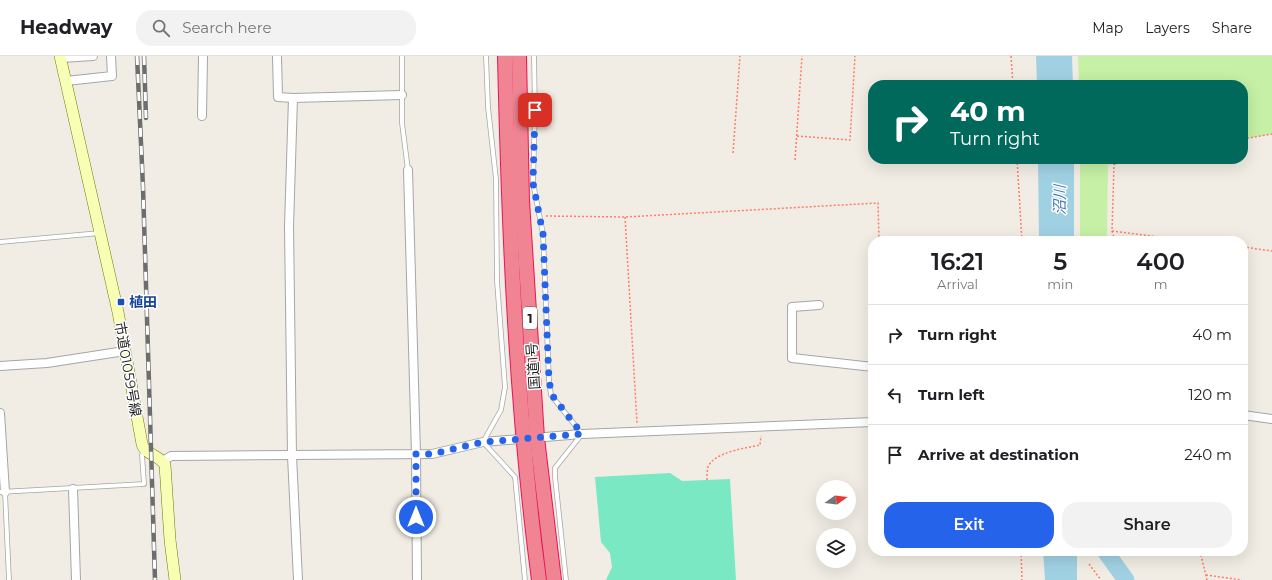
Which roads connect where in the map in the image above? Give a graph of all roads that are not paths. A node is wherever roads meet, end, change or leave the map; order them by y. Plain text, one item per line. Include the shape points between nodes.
1 (94, 56) edge
2 (111, 56) edge
3 (203, 56) edge
4 (277, 56) edge
5 (402, 56) edge
6 (486, 56) edge
7 (505, 56) edge
8 (519, 56) edge
9 (534, 56) edge
10 (60, 57) edge
11 (66, 81) junction
12 (402, 95) junction
13 (294, 98) junction
14 (202, 116) dead end
15 (408, 170) joint
16 (100, 233) junction
17 (0, 242) edge
18 (819, 305) dead end
19 (125, 351) junction
20 (0, 366) edge
21 (868, 366) edge
22 (0, 413) edge
23 (1248, 416) edge
24 (1272, 419) edge
25 (868, 422) edge
26 (582, 434) junction
27 (531, 438) junction
28 (483, 442) junction
29 (144, 450) junction
30 (416, 454) junction
31 (292, 456) junction
32 (163, 461) junction
33 (73, 489) junction
34 (2, 492) edge
35 (9, 580) edge
36 (76, 580) edge
37 (175, 580) edge
38 (298, 580) edge
39 (417, 580) edge
40 (525, 580) edge
41 (539, 580) edge
42 (554, 580) edge
43 (566, 580) edge

1 - 10 street
2 - 11 street via 112,76
3 - 14 street
4 - 13 street via 278,97
5 - 12 lane
6 - 28 lane via 488,107 496,179 498,281 505,387 501,410
7 - 27 highway, 国道1号 / 1 via 508,201
8 - 27 highway, 国道1号 / 1
9 - 26 lane via 533,183 543,234 549,381 552,395
10 - 11 street, 市道01059号線
11 - 16 street, 市道01059号線
12 - 13 street
12 - 15 lane via 402,123
13 - 31 street via 289,226
15 - 30 street
16 - 17 lane
16 - 19 street, 市道01059号線
18 - 21 street via 792,307 792,358
19 - 20 street via 46,363
19 - 29 street, 市道01059号線
22 - 34 street
23 - 24 street
25 - 26 street
26 - 27 street
26 - 43 lane via 555,468
27 - 28 street
27 - 41 highway, 国道1号 / 1 via 530,512
27 - 42 highway, 国道1号 / 1
28 - 30 street via 432,454
28 - 40 lane via 515,477
29 - 32 street
29 - 33 lane via 144,484
30 - 31 street
30 - 39 street
31 - 32 street via 171,456
31 - 38 street
32 - 37 street via 166,470
33 - 34 lane
33 - 36 street
34 - 35 lane

